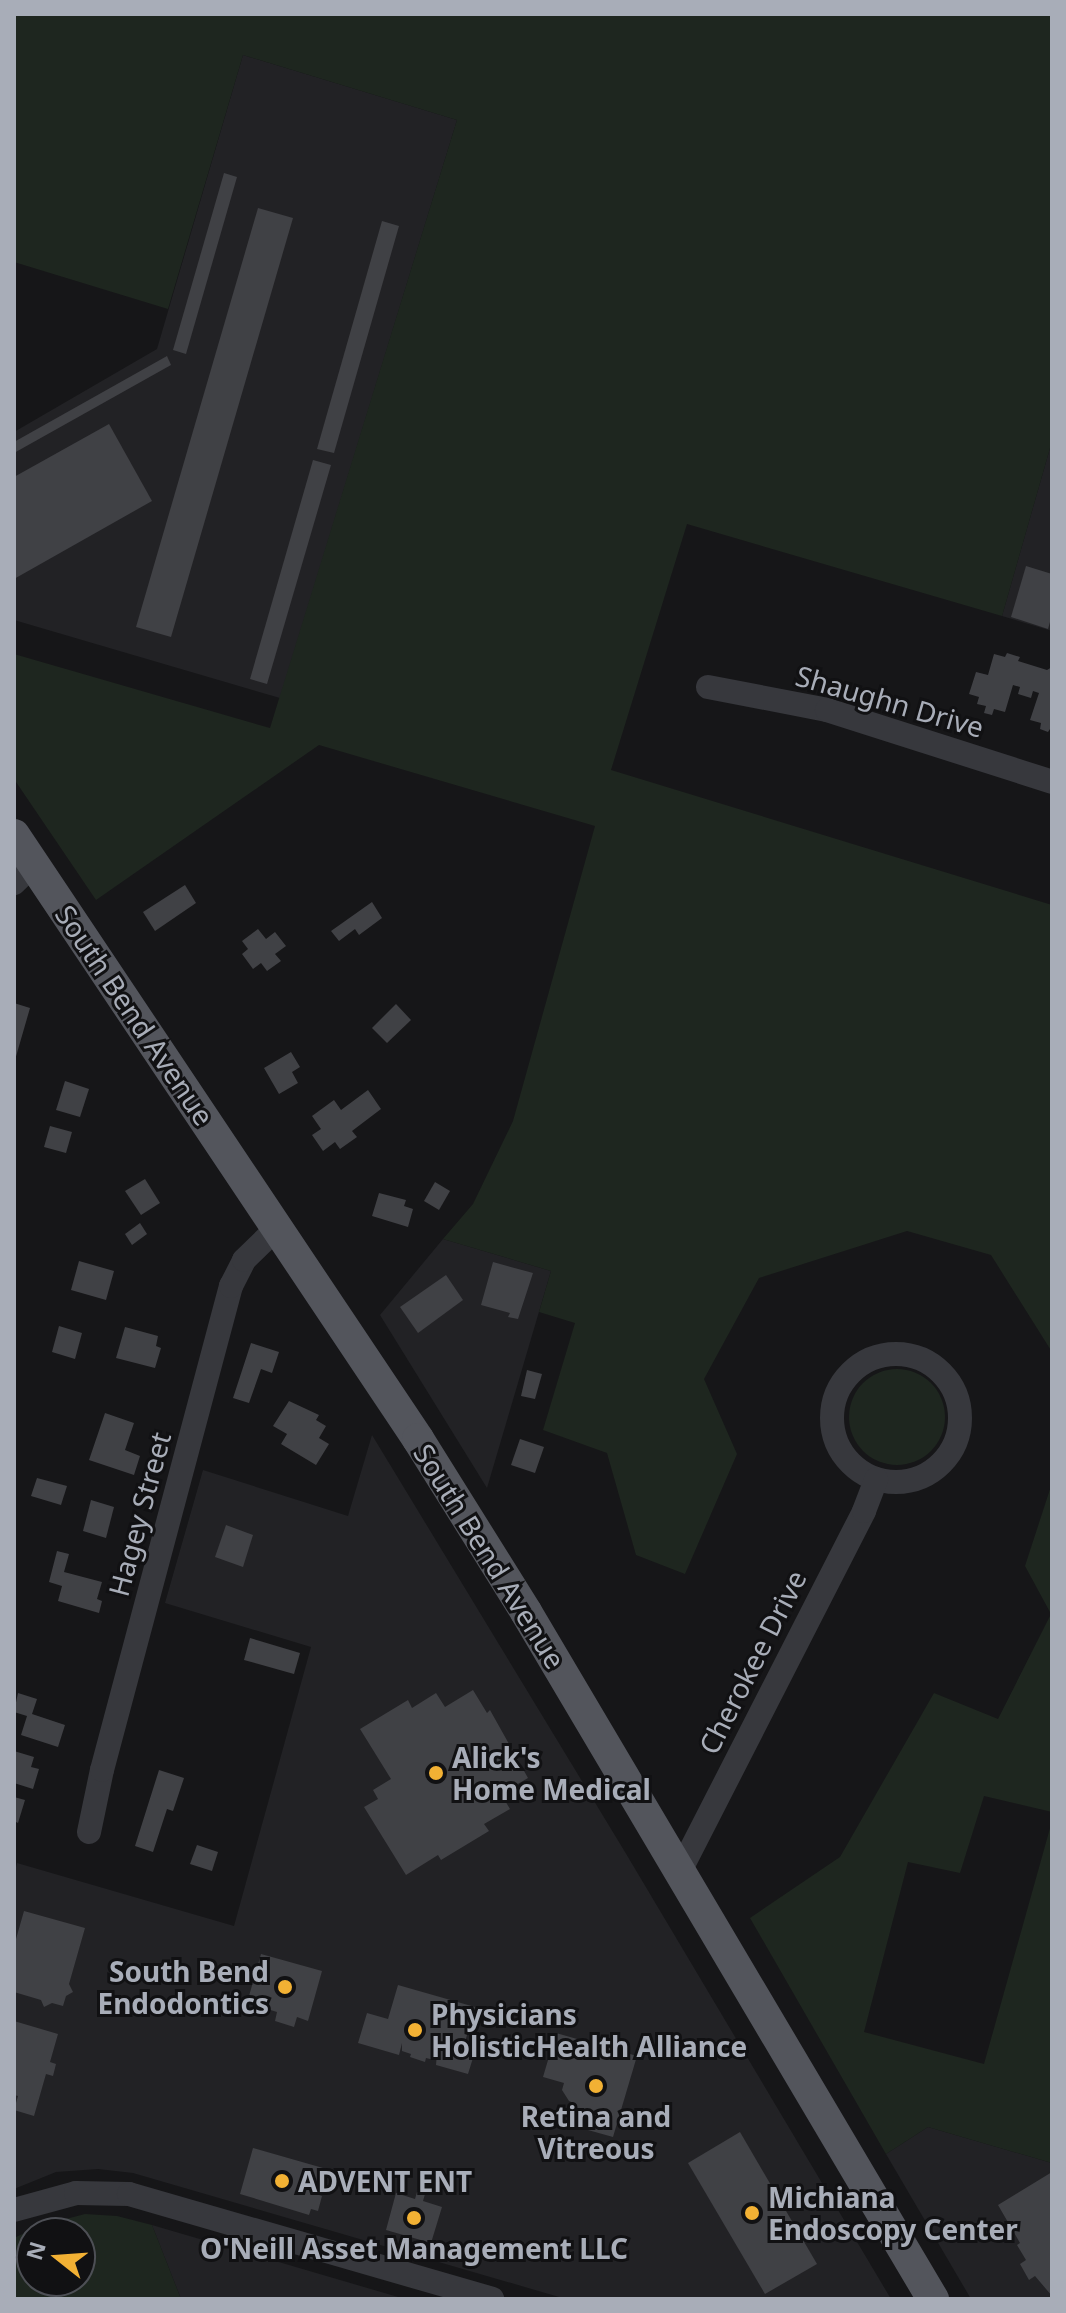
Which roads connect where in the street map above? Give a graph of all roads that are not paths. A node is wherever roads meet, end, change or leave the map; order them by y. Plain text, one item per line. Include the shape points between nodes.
1 (708, 687) dead end
2 (1052, 782) edge
3 (14, 835) edge
4 (24, 873) edge
5 (277, 1228) junction
6 (876, 1479) junction
7 (89, 1832) dead end
8 (680, 1871) junction
9 (14, 2210) edge
10 (492, 2299) edge
11 (933, 2299) edge

1 - 2 street, Shaughn Drive via 827,710
3 - 4 main road, South Bend Avenue
4 - 5 main road, South Bend Avenue
5 - 7 street, Hagey Street via 244,1260 231,1286
5 - 8 main road, South Bend Avenue via 418,1439
6 - 6 street via 852,1465 836,1443 832,1407 848,1374 879,1355 917,1357 935,1366 957,1399 957,1439 948,1456 915,1480
6 - 8 street, Cherokee Drive
8 - 11 main road, South Bend Avenue
9 - 10 street via 76,2193 129,2194

